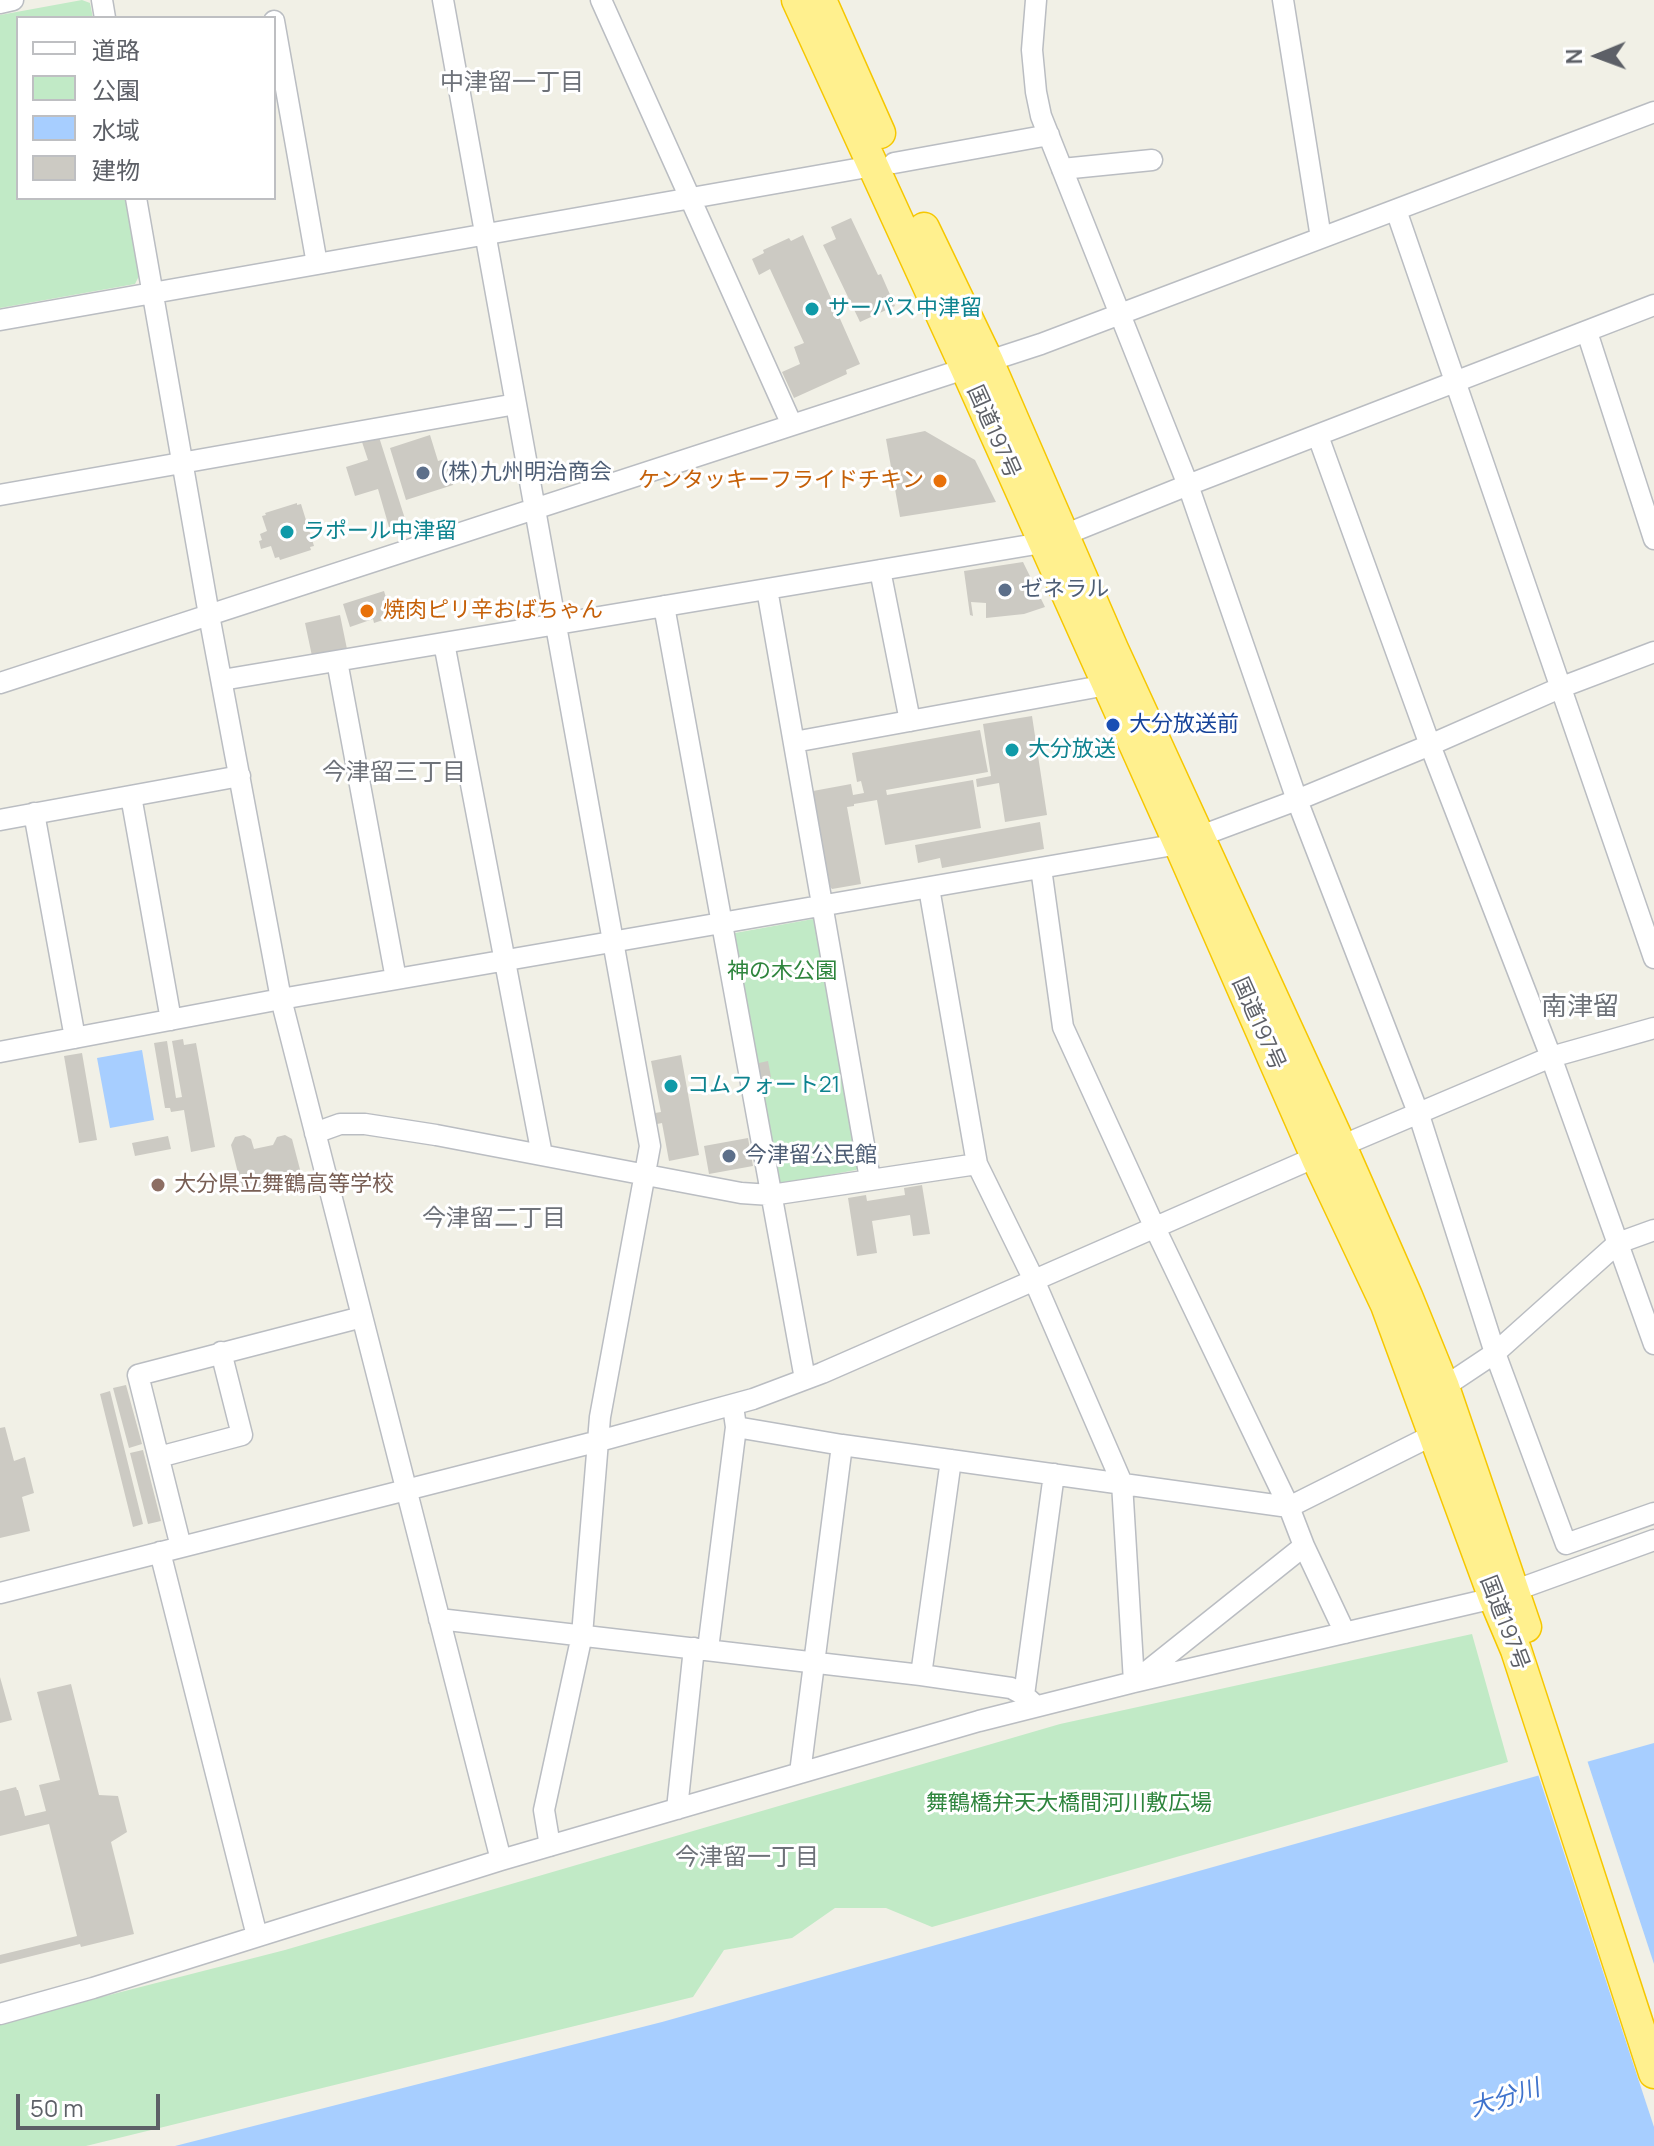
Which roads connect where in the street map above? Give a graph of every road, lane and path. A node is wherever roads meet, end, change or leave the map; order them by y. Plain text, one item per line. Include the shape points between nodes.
1 (13, 0) edge
2 (443, 0) edge
3 (601, 0) edge
4 (797, 0) edge
5 (821, 0) edge
6 (1036, 0) edge
7 (1283, 0) edge
8 (0, 3) edge
9 (276, 30) edge
10 (1654, 112) edge
11 (1049, 135) junction
12 (1152, 160) dead end
13 (883, 165) junction
14 (1062, 169) junction
15 (690, 198) junction
16 (136, 200) edge
17 (1396, 210) junction
18 (486, 235) junction
19 (1321, 238) junction
20 (317, 264) junction
21 (153, 293) junction
22 (1654, 305) edge
23 (1118, 315) junction
24 (0, 320) edge
25 (1587, 332) junction
26 (977, 365) junction
27 (1455, 381) junction
28 (516, 404) junction
29 (792, 425) junction
30 (1318, 436) junction
31 (183, 463) junction
32 (1188, 485) junction
33 (0, 495) edge
34 (535, 509) junction
35 (1053, 539) junction
36 (1654, 539) edge
37 (880, 570) junction
38 (767, 589) junction
39 (664, 606) junction
40 (209, 615) junction
41 (556, 624) junction
42 (444, 643) junction
43 (1654, 652) edge
44 (337, 661) junction
45 (222, 680) junction
46 (0, 683) edge
47 (1107, 685) junction
48 (1562, 687) junction
49 (910, 721) junction
50 (794, 742) junction
51 (1430, 745) junction
52 (240, 776) junction
53 (131, 796) junction
54 (1297, 800) junction
55 (34, 813) junction
56 (0, 820) edge
57 (1190, 841) junction
58 (1041, 868) junction
59 (929, 888) junction
60 (822, 906) junction
61 (722, 923) junction
62 (613, 942) junction
63 (1654, 958) edge
64 (506, 960) junction
65 (396, 979) junction
66 (281, 999) junction
67 (171, 1020) junction
68 (1654, 1028) edge
69 (75, 1038) junction
70 (0, 1052) edge
71 (1551, 1057) junction
72 (1419, 1115) junction
73 (315, 1133) junction
74 (1329, 1152) junction
75 (542, 1155) junction
76 (977, 1164) junction
77 (645, 1174) junction
78 (870, 1179) junction
79 (771, 1195) junction
80 (1155, 1228) junction
81 (1654, 1230) edge
82 (1618, 1243) junction
83 (1034, 1280) junction
84 (362, 1317) junction
85 (1654, 1344) edge
86 (221, 1352) junction
87 (1495, 1353) junction
88 (805, 1379) junction
89 (1444, 1387) junction
90 (732, 1405) junction
91 (736, 1427) junction
92 (1433, 1435) junction
93 (599, 1441) junction
94 (842, 1445) junction
95 (159, 1457) junction
96 (951, 1460) junction
97 (1054, 1474) junction
98 (1122, 1483) junction
99 (406, 1489) junction
100 (1289, 1507) junction
101 (1654, 1513) edge
102 (1654, 1540) edge
103 (1304, 1546) junction
104 (181, 1547) junction
105 (160, 1552) junction
106 (0, 1593) edge
107 (1504, 1595) junction
108 (439, 1619) junction
109 (1345, 1633) junction
110 (582, 1635) junction
111 (1524, 1648) junction
112 (701, 1649) junction
113 (814, 1662) junction
114 (921, 1675) junction
115 (1134, 1682) junction
116 (1030, 1700) junction
117 (800, 1773) junction
118 (677, 1809) junction
119 (550, 1846) junction
120 (501, 1860) junction
121 (257, 1936) junction
122 (1654, 2013) edge
123 (0, 2014) edge
124 (1654, 2073) edge

1 - 8 street
2 - 18 street
3 - 15 street
4 - 13 highway, 国道197号
5 - 13 highway, 国道197号
6 - 11 street via 1032,62
7 - 19 street
9 - 20 street
10 - 17 street
11 - 13 street
11 - 14 street
12 - 14 street
13 - 15 street
13 - 26 highway, 国道197号
14 - 23 street
15 - 18 street
15 - 29 street
16 - 21 street
17 - 19 street
17 - 27 street
18 - 20 street
18 - 28 street
19 - 23 street
20 - 21 street
21 - 24 street
21 - 31 street
22 - 25 street
23 - 26 street
23 - 32 street
25 - 27 street
25 - 36 street
26 - 29 street
26 - 35 highway, 国道197号
27 - 30 street
27 - 48 street
28 - 31 street
28 - 34 street
29 - 34 street
30 - 32 street
30 - 51 street
31 - 33 street
31 - 40 street
32 - 35 street
32 - 54 street
34 - 40 street
34 - 41 street
35 - 37 street
35 - 47 highway, 国道197号
35 - 57 highway, 国道197号 via 1113,649
37 - 38 street
37 - 49 street
38 - 39 street
38 - 50 street
39 - 41 street
39 - 61 street
40 - 45 street
40 - 46 street
41 - 42 street
41 - 62 street
42 - 44 street
42 - 64 street
43 - 48 street
44 - 45 street
44 - 65 street
45 - 52 street
47 - 49 street
47 - 57 highway, 国道197号
48 - 51 street
48 - 63 street
49 - 50 street
50 - 60 street
51 - 54 street
51 - 71 street
52 - 53 street
52 - 66 street
53 - 55 street
53 - 67 street
54 - 57 street
54 - 72 street
55 - 56 street
55 - 69 street
57 - 58 street
57 - 74 highway, 国道197号
58 - 59 street
58 - 80 street via 1063,1027
59 - 60 street
59 - 76 street
60 - 61 street
60 - 78 street
61 - 62 street
61 - 79 street
62 - 64 street
62 - 77 street via 650,1146
64 - 65 street
64 - 75 street
65 - 66 street
66 - 67 street
66 - 73 street
67 - 69 street
68 - 71 street
69 - 70 street
71 - 72 street
71 - 82 street
72 - 74 street
72 - 87 street
73 - 75 street via 340,1124 365,1124
73 - 84 street
74 - 80 street
74 - 89 highway, 国道197号 via 1407,1296
74 - 92 highway, 国道197号
75 - 77 street
76 - 78 street
76 - 83 street
77 - 79 street
77 - 93 street
78 - 79 street
79 - 88 street
80 - 83 street
80 - 100 street
81 - 82 street
82 - 85 street
82 - 87 street
83 - 88 street
83 - 98 street
84 - 86 street
84 - 99 street
86 - 95 street via 138,1375
86 - 95 street via 242,1435
87 - 89 street
87 - 101 street via 1566,1544
88 - 90 street
89 - 107 highway, 国道197号
90 - 91 street
90 - 93 street
91 - 94 street
91 - 112 street
92 - 100 street
92 - 107 highway, 国道197号
93 - 99 street
93 - 110 street
94 - 96 street
94 - 113 street
95 - 104 street
96 - 97 street
96 - 114 street
97 - 98 street
97 - 116 street
98 - 100 street
98 - 115 street
99 - 104 street
99 - 108 street
100 - 103 street
102 - 107 street
103 - 109 street
103 - 115 street
104 - 105 street
105 - 106 street
105 - 121 street
107 - 109 street
107 - 111 highway, 国道197号
108 - 110 street
108 - 120 street
109 - 115 street
110 - 112 street
110 - 119 street via 544,1810
111 - 122 highway, 国道197号
111 - 124 highway, 国道197号
112 - 113 street
112 - 118 street
113 - 114 street
113 - 117 street
114 - 116 street via 1011,1688
115 - 116 street
116 - 117 street
117 - 118 street
118 - 119 street
119 - 120 street
120 - 121 street
121 - 123 street

